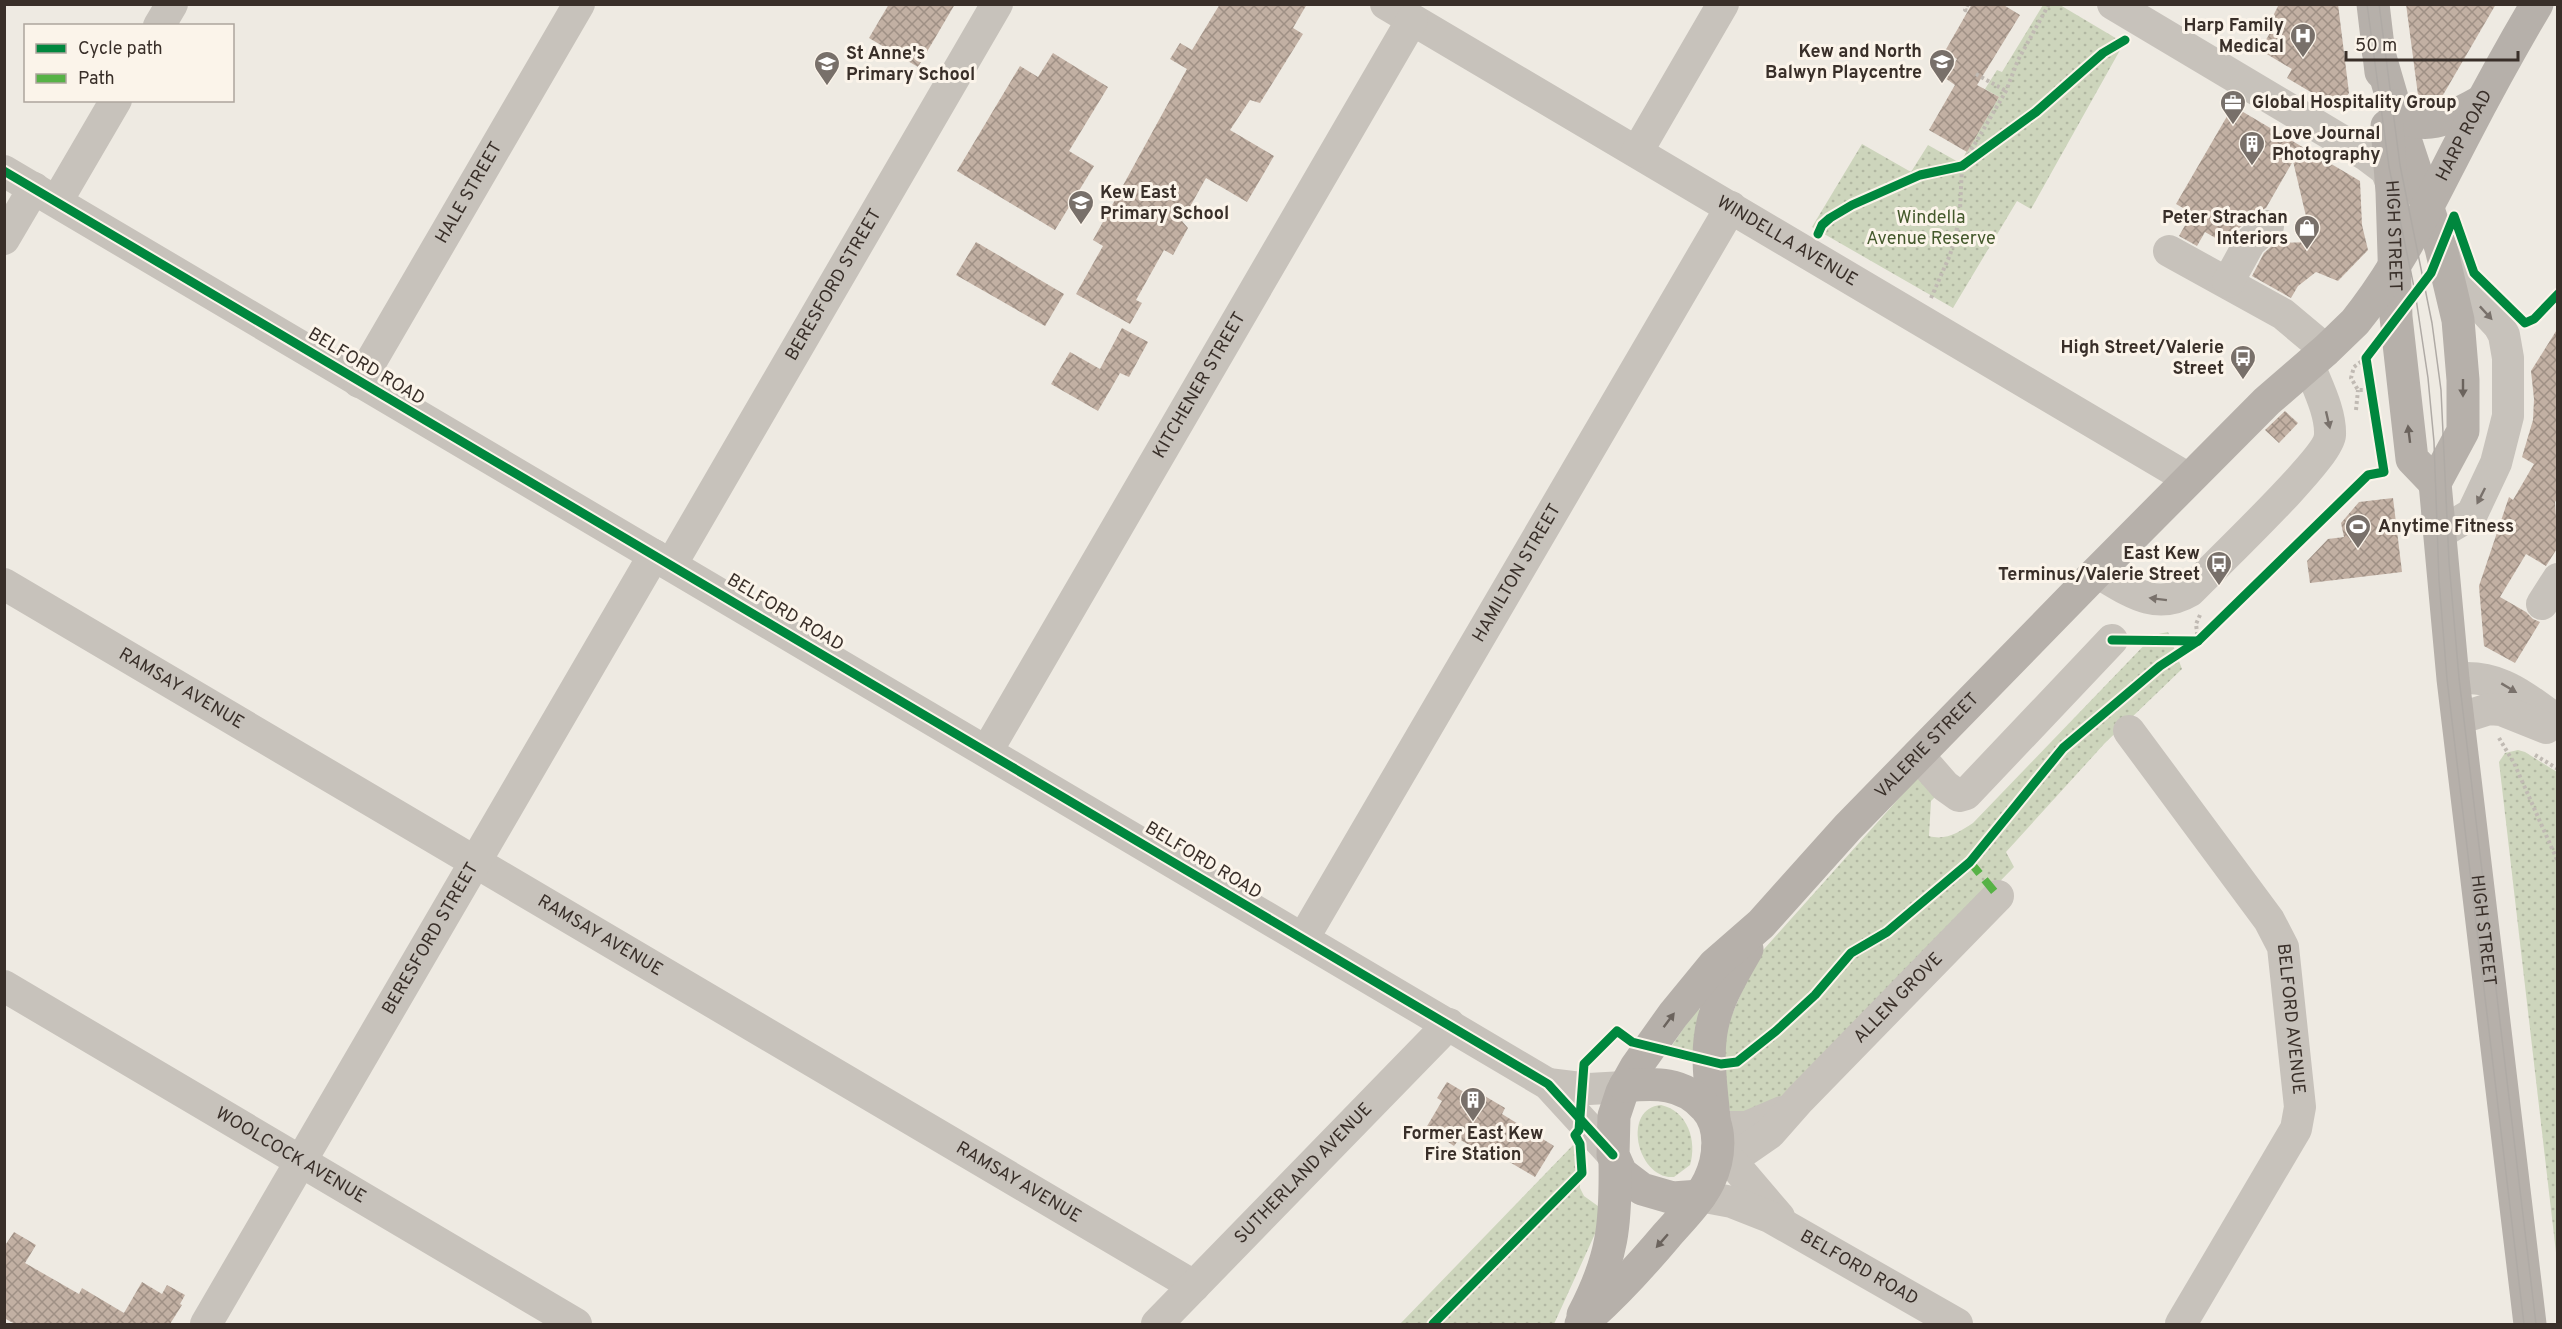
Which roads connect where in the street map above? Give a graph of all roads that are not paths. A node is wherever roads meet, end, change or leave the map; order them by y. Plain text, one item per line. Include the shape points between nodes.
1 (172, 4) edge
2 (579, 4) edge
3 (998, 4) edge
4 (1386, 4) edge
5 (1723, 4) edge
6 (2113, 4) edge
7 (2373, 4) edge
8 (2528, 9) edge
9 (1412, 20) junction
10 (160, 24) edge
11 (2482, 101) junction
12 (115, 102) edge
13 (2390, 110) junction
14 (2308, 120) junction
15 (1637, 152) junction
16 (4, 171) edge
17 (2391, 182) junction
18 (45, 195) junction
19 (1731, 207) junction
20 (2428, 208) junction
21 (2268, 226) dead end
22 (4, 239) edge
23 (2441, 248) junction
24 (2169, 251) dead end
25 (2394, 268) junction
26 (2228, 282) junction
27 (2318, 358) junction
28 (359, 382) junction
29 (2189, 479) junction
30 (2435, 483) junction
31 (2440, 533) junction
32 (662, 560) junction
33 (2097, 572) junction
34 (4, 584) edge
35 (2112, 640) dead end
36 (2453, 678) junction
37 (2458, 719) junction
38 (2558, 721) edge
39 (2129, 731) dead end
40 (2558, 734) edge
41 (987, 751) junction
42 (1918, 755) junction
43 (475, 862) junction
44 (1998, 896) dead end
45 (1761, 924) junction
46 (1303, 939) junction
47 (4, 986) edge
48 (1449, 1024) junction
49 (1548, 1084) junction
50 (1624, 1087) junction
51 (1716, 1136) junction
52 (1614, 1158) junction
53 (301, 1161) junction
54 (1700, 1196) junction
55 (1791, 1227) junction
56 (1194, 1286) junction
57 (206, 1324) edge
58 (576, 1324) edge
59 (1157, 1324) edge
60 (1580, 1324) edge
61 (1957, 1324) edge
62 (2181, 1324) edge
63 (2530, 1324) edge

1 - 10 street
2 - 28 street, HALE STREET
3 - 32 street, BERESFORD STREET
4 - 9 street, WINDELLA AVENUE
5 - 15 street
6 - 14 street
7 - 13 main road, HIGH STREET
8 - 11 main road, HARP ROAD
9 - 15 street, WINDELLA AVENUE
9 - 41 street, KITCHENER STREET
11 - 13 main road via 2430,123 2412,121
11 - 20 main road, HARP ROAD
12 - 18 street
13 - 14 street via 2367,130 2347,136
13 - 17 main road, HIGH STREET
13 - 20 main road, HIGH STREET
14 - 17 street via 2374,160 2386,170
15 - 19 street, WINDELLA AVENUE
16 - 18 street, BELFORD ROAD
17 - 25 main road, HIGH STREET
18 - 22 street
18 - 28 street, BELFORD ROAD
19 - 29 street, WINDELLA AVENUE
19 - 46 street, HAMILTON STREET
20 - 23 main road, HIGH STREET
20 - 25 main road, HARP ROAD
21 - 26 street via 2250,242
23 -> 30 main road, HIGH STREET via 2459,330 2463,431
23 -> 31 street, HIGH STREET via 2464,289 2502,330 2507,347 2508,388 2505,435 2489,480 2472,514
24 - 26 street
25 - 27 main road, VALERIE STREET via 2355,322
30 -> 25 main road, HIGH STREET via 2412,459
26 - 27 street via 2283,314
27 - 29 main road, VALERIE STREET via 2267,401
27 -> 33 street via 2330,429 2324,451 2190,591 2176,599 2151,599
28 - 32 street, BELFORD ROAD
29 - 33 main road, VALERIE STREET
30 - 31 main road, HIGH STREET
31 - 36 main road, HIGH STREET
32 - 41 street, BELFORD ROAD
32 - 43 street, BERESFORD STREET
33 - 42 main road, VALERIE STREET
34 - 43 street, RAMSAY AVENUE
35 - 42 street via 1966,794 1959,796 1945,786
36 - 37 main road, HIGH STREET
36 -> 38 street via 2468,676 2498,682
37 - 40 street via 2488,709 2501,710
37 - 63 main road, HIGH STREET
39 - 62 street, BELFORD AVENUE via 2279,937 2298,1084 2300,1107 2296,1129
41 - 46 street, BELFORD ROAD
42 - 45 main road, VALERIE STREET
43 - 53 street, BERESFORD STREET
43 - 56 street, RAMSAY AVENUE
44 - 51 street, ALLEN GROVE via 1770,1133 1740,1152
50 -> 45 main road, VALERIE STREET via 1691,992 1724,955
45 - 51 main road, VALERIE STREET via 1727,984 1712,1028 1709,1049
46 - 48 street, BELFORD ROAD
47 - 53 street, WOOLCOCK AVENUE
48 - 49 street, BELFORD ROAD
48 - 56 street, SUTHERLAND AVENUE
49 - 50 street, BELFORD ROAD via 1589,1089
49 - 52 street, BELFORD ROAD
50 - 51 main road via 1660,1084 1680,1089 1698,1100
50 - 52 main road via 1614,1116
51 - 54 main road via 1713,1172
51 - 55 street, BELFORD ROAD via 1774,1213
52 - 54 main road via 1627,1179 1648,1191 1673,1198
52 - 60 main road via 1616,1209 1612,1242
53 - 57 street, BERESFORD STREET
53 - 58 street, WOOLCOCK AVENUE
54 - 55 street, BELFORD ROAD via 1756,1210
54 -> 60 main road via 1618,1292
55 - 61 street, BELFORD ROAD
56 - 59 street, SUTHERLAND AVENUE

